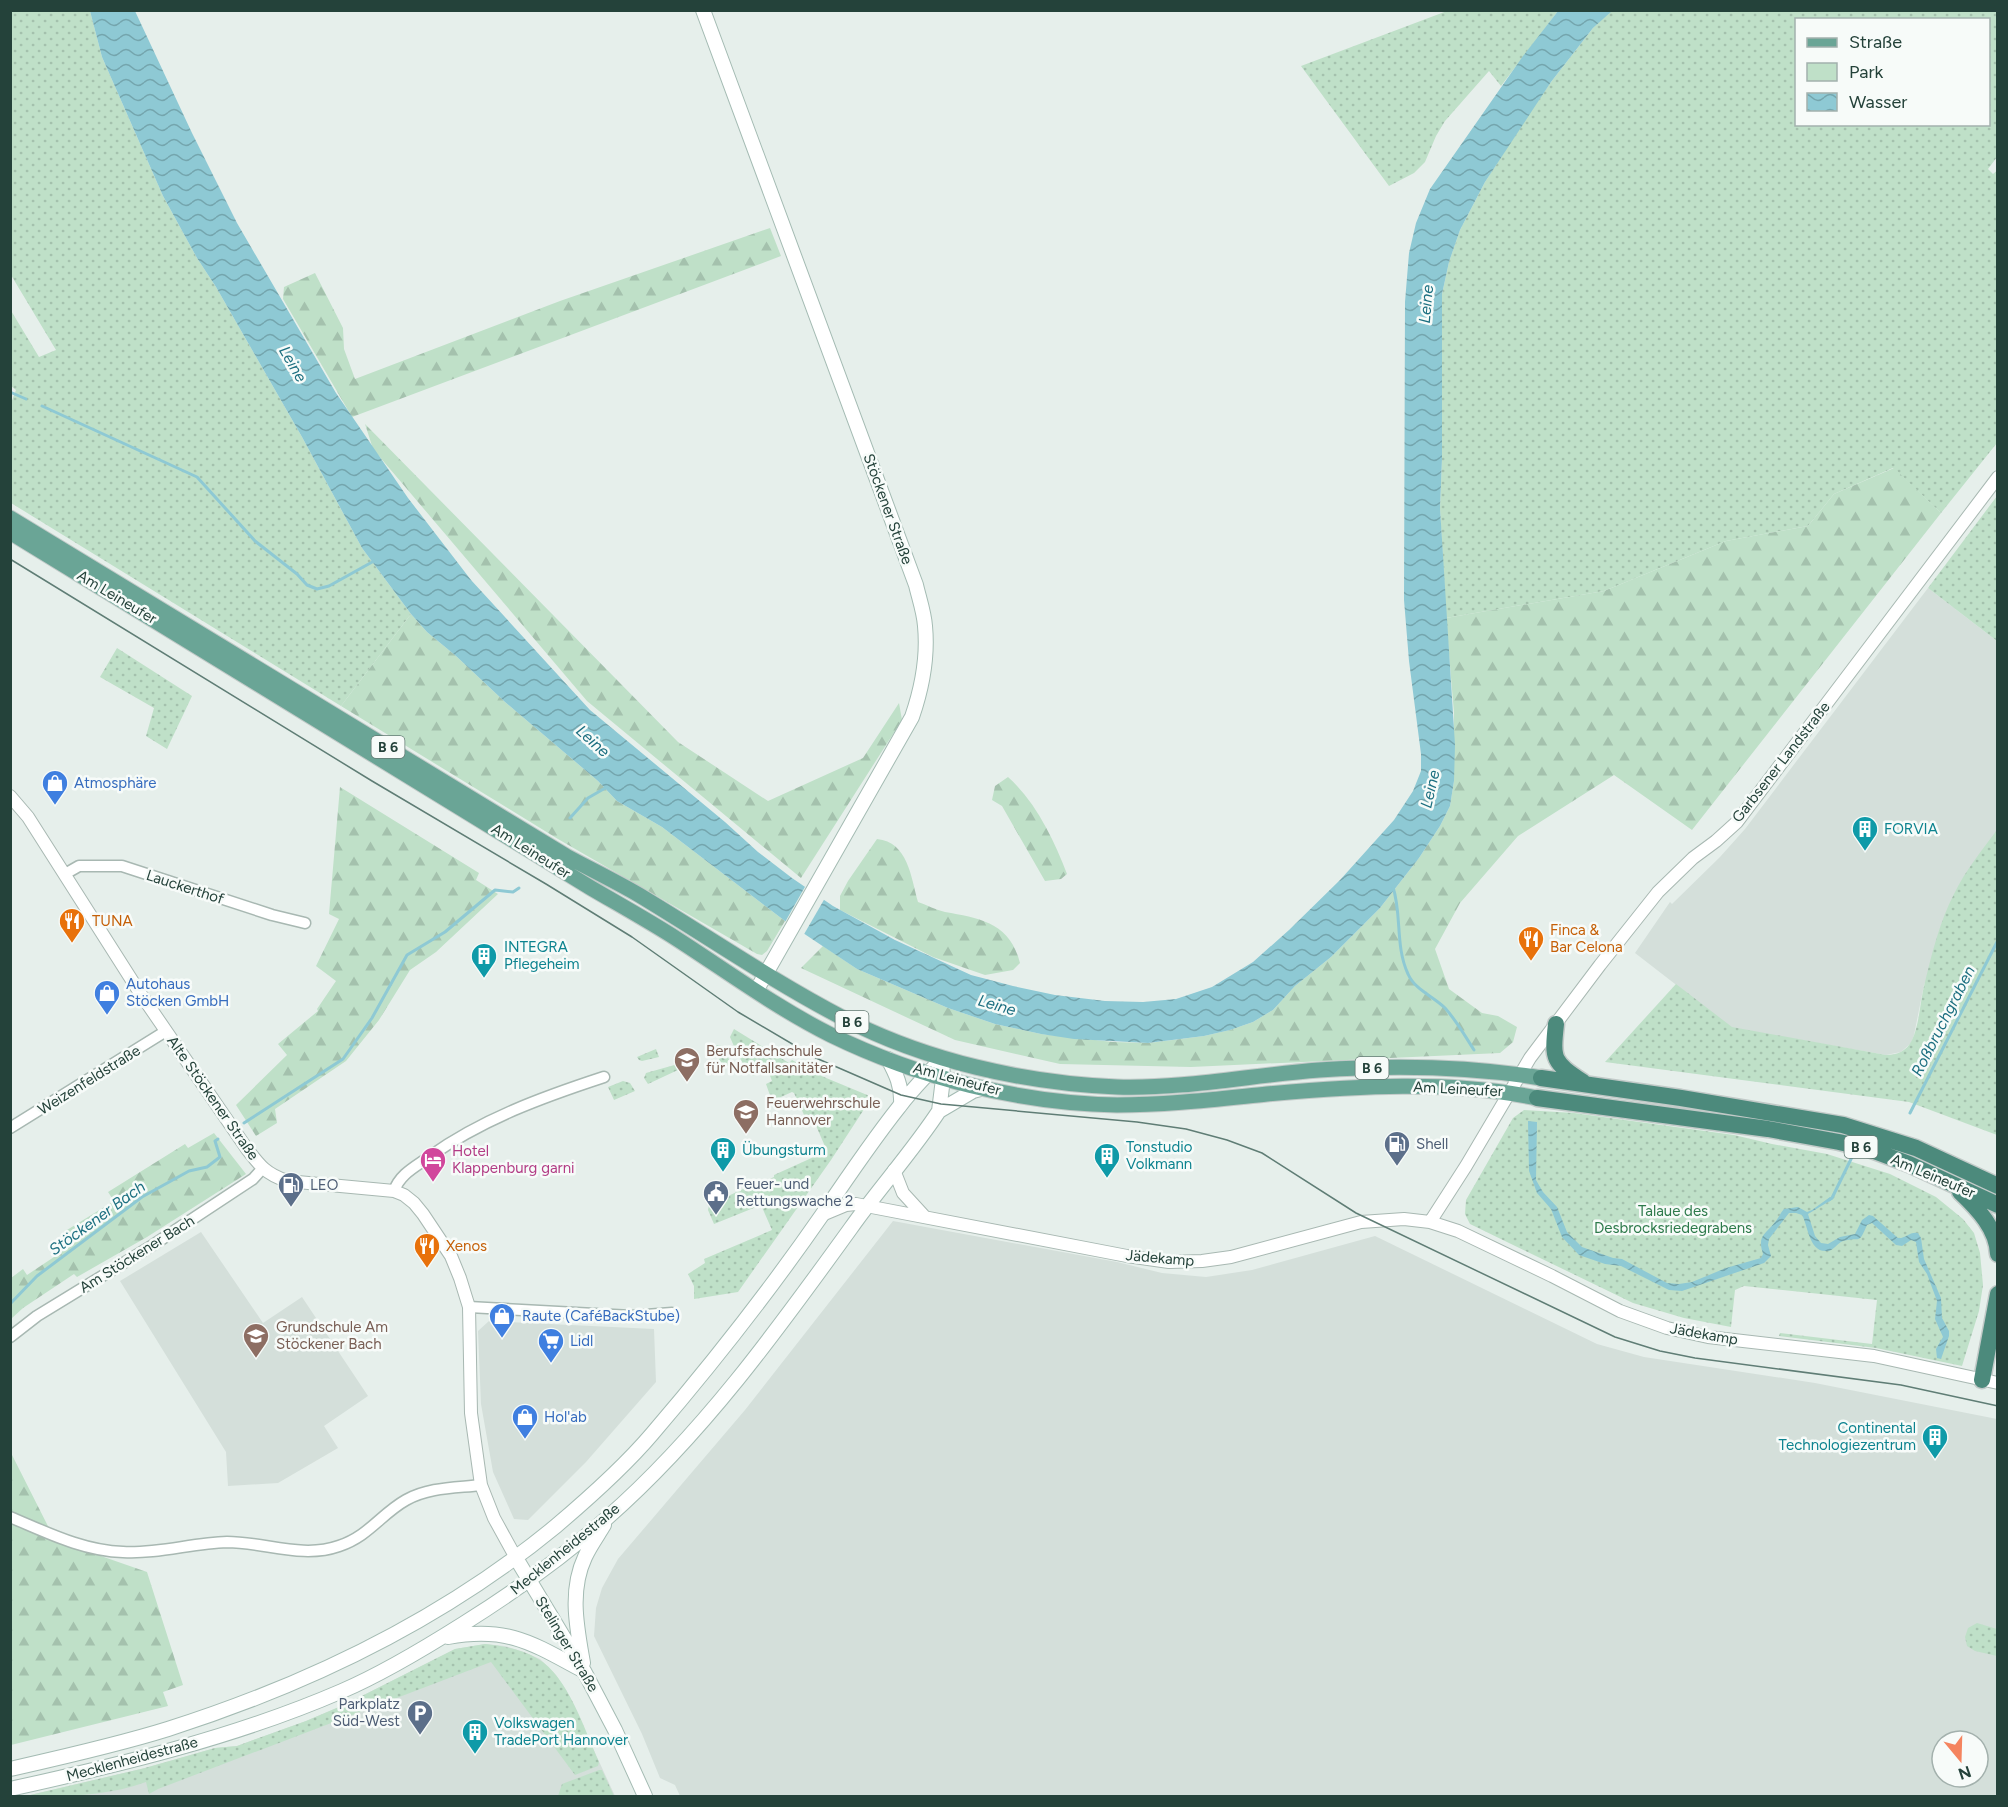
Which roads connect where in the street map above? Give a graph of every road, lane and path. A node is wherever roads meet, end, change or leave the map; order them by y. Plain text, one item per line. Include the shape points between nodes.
1 (703, 10) edge
2 (1998, 477) edge
3 (10, 518) edge
4 (10, 532) edge
5 (10, 796) edge
6 (65, 874) junction
7 (305, 923) dead end
8 (767, 975) junction
9 (756, 991) junction
10 (1556, 1024) junction
11 (166, 1031) junction
12 (942, 1058) junction
13 (888, 1059) junction
14 (928, 1074) junction
15 (1519, 1074) junction
16 (604, 1077) dead end
17 (943, 1078) junction
18 (1541, 1078) joint
19 (1588, 1085) junction
20 (984, 1088) junction
21 (1509, 1092) junction
22 (1537, 1098) joint
23 (901, 1104) junction
24 (939, 1111) junction
25 (10, 1128) edge
26 (262, 1168) junction
27 (894, 1170) junction
28 (1976, 1176) junction
29 (1998, 1180) edge
30 (1949, 1182) junction
31 (1998, 1186) edge
32 (394, 1191) junction
33 (1998, 1205) edge
34 (867, 1207) junction
35 (822, 1215) junction
36 (925, 1217) junction
37 (1430, 1222) junction
38 (1998, 1254) edge
39 (1998, 1294) edge
40 (469, 1307) junction
41 (672, 1313) dead end
42 (10, 1337) edge
43 (1990, 1381) edge
44 (481, 1485) junction
45 (10, 1517) edge
46 (608, 1518) junction
47 (516, 1558) junction
48 (530, 1581) junction
49 (440, 1639) junction
50 (584, 1671) junction
51 (10, 1769) edge
52 (10, 1789) edge
53 (645, 1797) edge

1 - 8 main road, Stöckener Straße via 916,585 926,624 926,656 912,717
2 - 10 street, Garbsener Landstraße via 1737,822 1658,892
3 - 8 main road, Am Leineufer / B 6
4 - 9 main road, Am Leineufer / B 6
5 - 6 street, Alte Stöckener Straße
6 - 7 street, Lauckerthof via 79,866 123,866
6 - 11 street, Alte Stöckener Straße
8 - 9 main road, Stöckener Straße
8 - 12 main road, Am Leineufer / B 6 via 844,1019
9 - 13 main road, Am Leineufer / B 6 via 794,1015
10 - 15 street, Garbsener Landstraße
10 - 19 highway via 1557,1061
11 - 25 street, Weizenfeldstraße
11 - 26 street, Alte Stöckener Straße
12 - 14 main road, Mecklenheidestraße
12 - 15 main road, Am Leineufer / B 6 via 1024,1078 1118,1087 1168,1087 1320,1070 1394,1067
12 - 17 main road
13 - 14 main road, Am Leineufer / B 6
13 - 23 main road via 897,1077
14 - 17 main road, Am Leineufer / B 6
14 - 23 main road, Mecklenheidestraße
15 - 18 main road, Am Leineufer / B 6
15 - 21 street, Garbsener Landstraße
16 - 32 street via 470,1130 403,1175
17 - 20 main road, Am Leineufer / B 6
17 - 24 main road
18 - 19 highway, Am Leineufer / B 6
19 - 28 highway, Am Leineufer / B 6 via 1843,1125 1916,1148
20 - 21 main road, Am Leineufer / B 6 via 1062,1102 1116,1105 1397,1087
20 - 24 main road
21 - 22 main road, Am Leineufer / B 6
21 - 37 street
22 - 30 highway, Am Leineufer / B 6 via 1839,1142 1869,1149
23 - 35 main road, Mecklenheidestraße
24 - 27 main road, Mecklenheidestraße
26 - 32 street, Alte Stöckener Straße via 287,1181
26 - 42 street, Am Stöckener Bach via 254,1179
27 - 34 main road, Mecklenheidestraße
27 - 36 street via 903,1193
28 - 29 highway
28 - 31 highway, Am Leineufer / B 6
30 - 33 highway, Am Leineufer / B 6
30 - 38 highway via 1979,1210
32 - 40 street via 414,1203 439,1237 460,1278
34 - 35 street, Jädekamp via 846,1205
34 - 36 street, Jädekamp
34 - 46 main road, Mecklenheidestraße via 724,1395
35 - 47 main road, Mecklenheidestraße via 649,1437 585,1501
36 - 37 street, Jädekamp via 1169,1262 1231,1257 1360,1222
37 - 43 street, Jädekamp via 1471,1237 1620,1311 1667,1328 1708,1337 1874,1356
39 - 43 highway
40 - 41 street via 632,1316
40 - 44 street via 471,1413
44 - 45 street via 421,1493 405,1500 354,1540 319,1551 228,1542 120,1552 76,1543
44 - 47 street
46 - 48 main road, Mecklenheidestraße
46 - 50 main road via 584,1558 576,1585 576,1620
47 - 48 main road, Stelinger Straße
47 - 51 main road, Mecklenheidestraße via 436,1611 332,1667 168,1729
48 - 49 main road, Mecklenheidestraße
48 - 50 main road, Stelinger Straße
49 - 50 main road via 473,1633 521,1639
49 - 52 main road, Mecklenheidestraße via 345,1689 285,1714 159,1754
50 - 53 main road, Stelinger Straße

